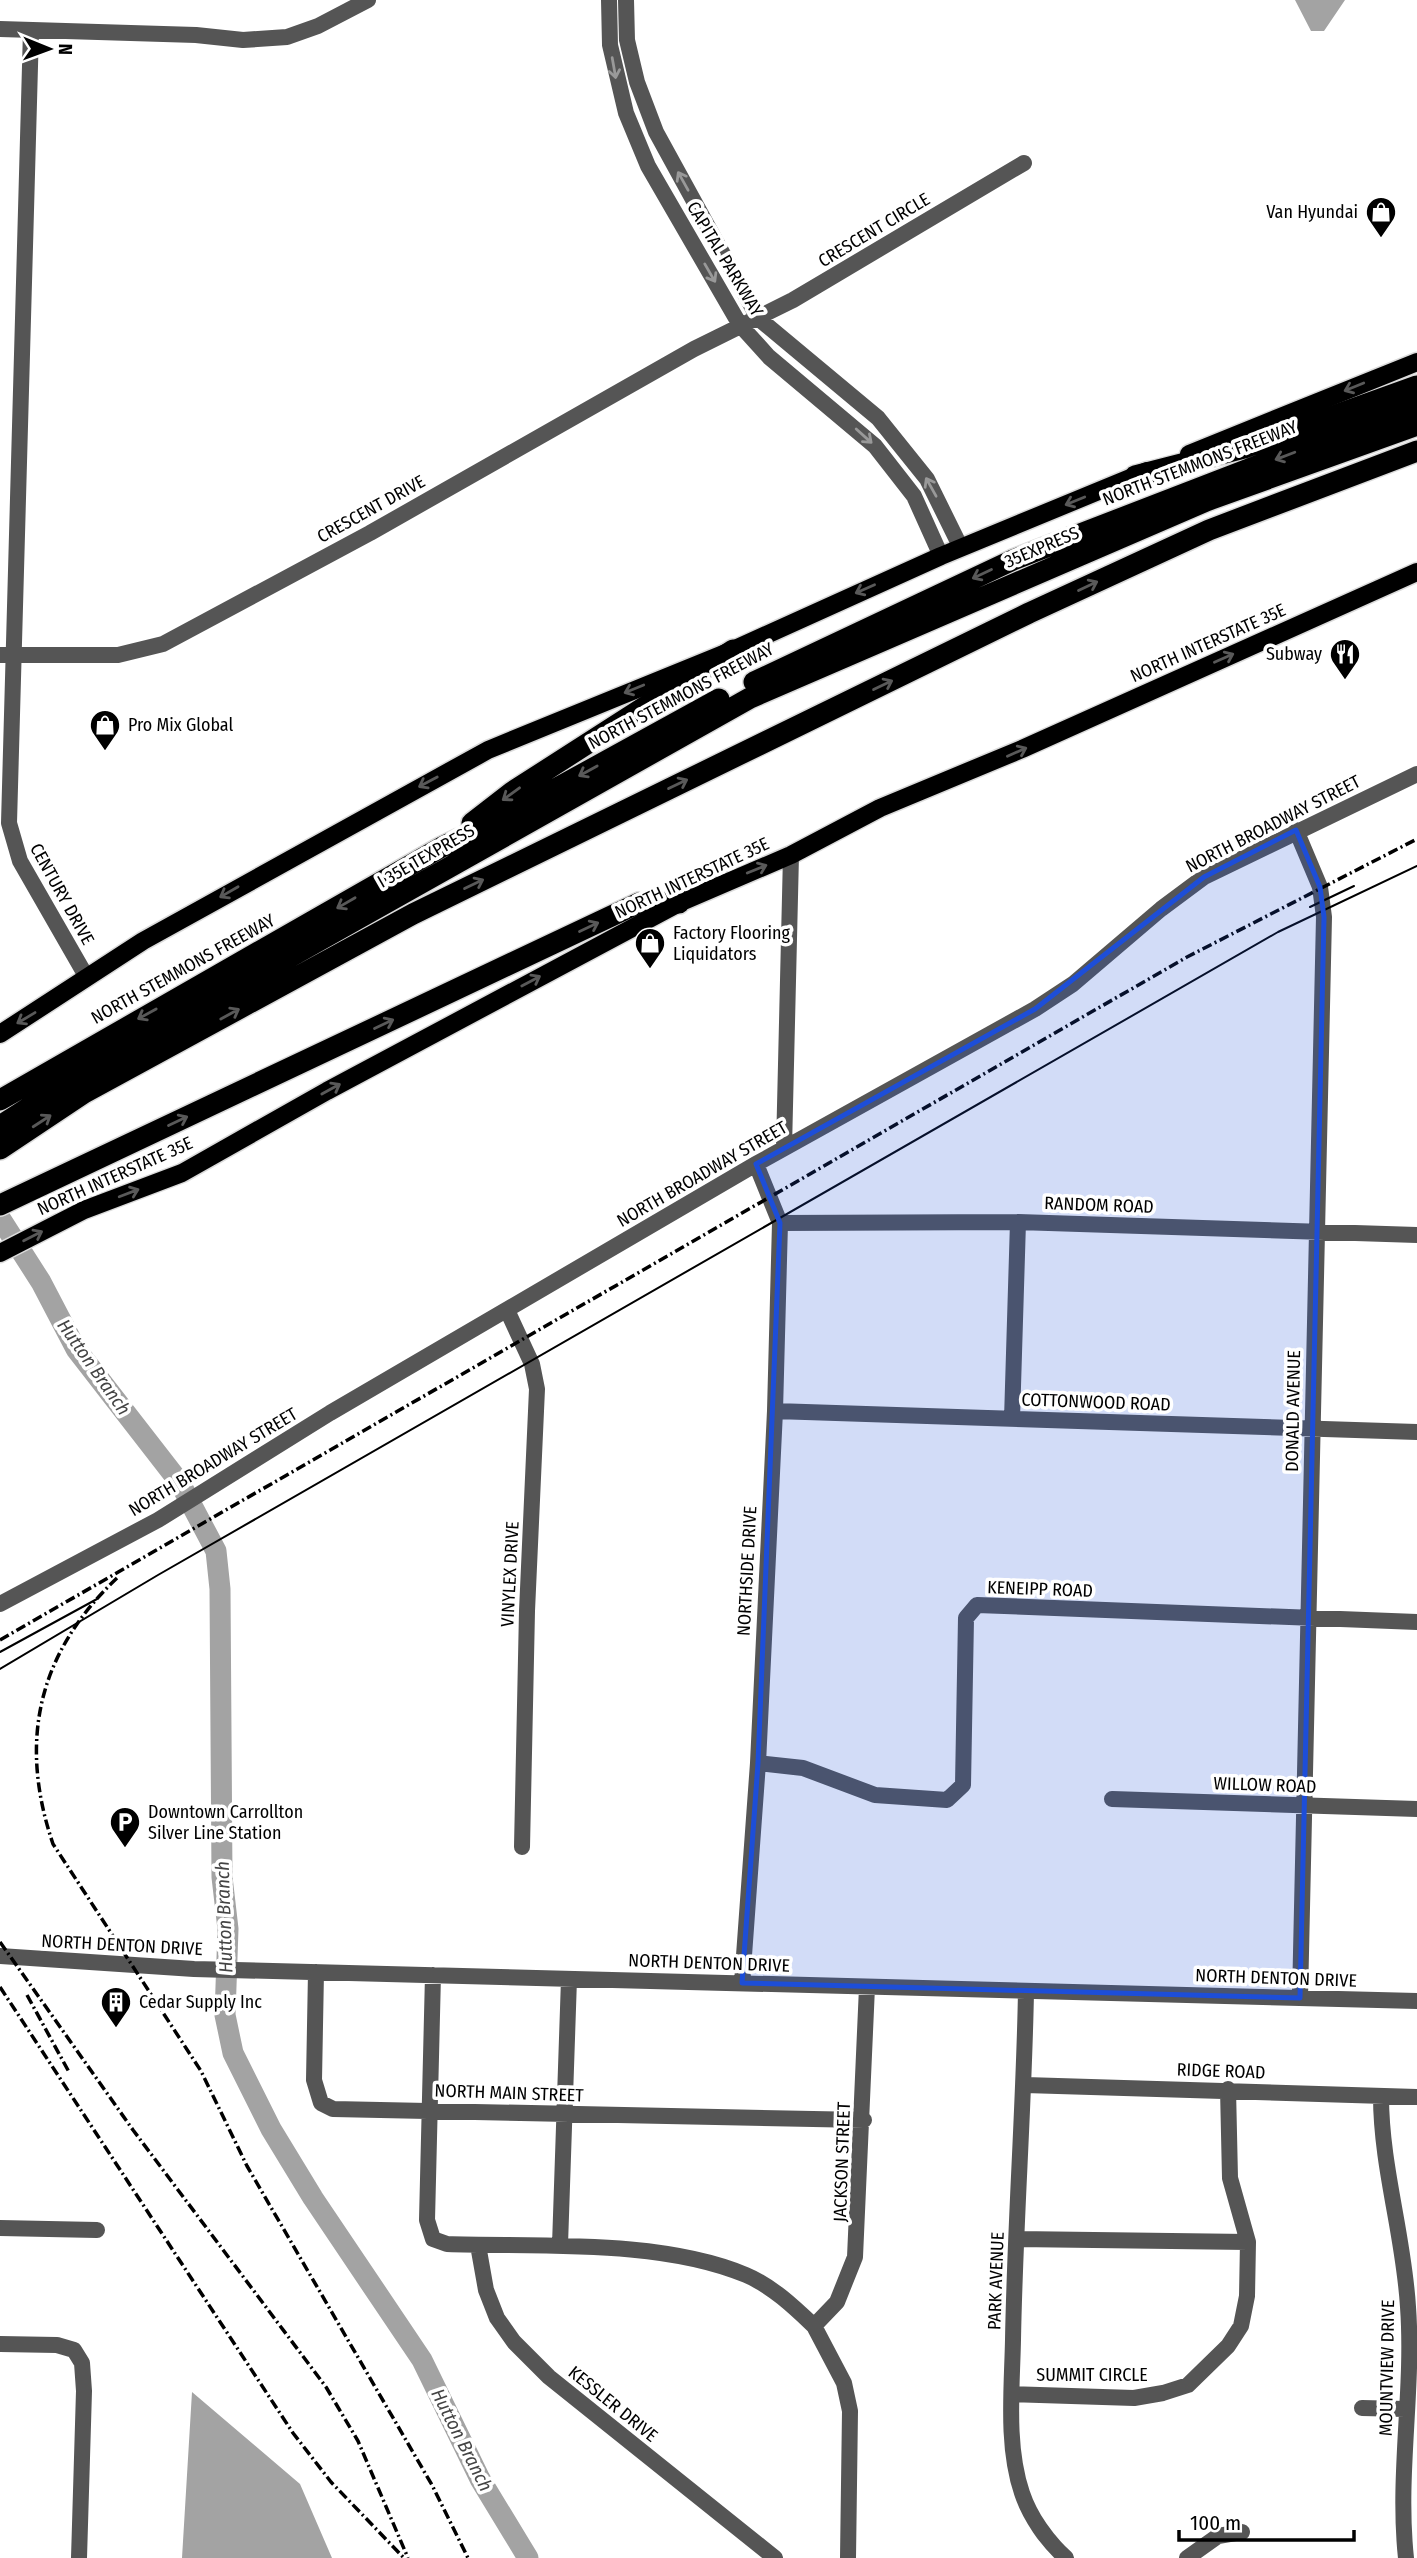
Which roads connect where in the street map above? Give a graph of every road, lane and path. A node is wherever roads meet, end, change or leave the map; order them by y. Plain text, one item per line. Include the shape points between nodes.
1 (368, 0) edge
2 (609, 0) edge
3 (626, 0) edge
4 (0, 29) edge
5 (31, 30) junction
6 (1024, 163) dead end
7 (758, 318) junction
8 (740, 325) junction
9 (1417, 362) edge
10 (1417, 386) edge
11 (1417, 404) edge
12 (1417, 425) edge
13 (1417, 451) edge
14 (1135, 476) junction
15 (961, 548) junction
16 (941, 556) junction
17 (1417, 572) edge
18 (883, 641) joint
19 (733, 650) junction
20 (7, 656) edge
21 (1417, 774) edge
22 (1296, 830) junction
23 (442, 847) junction
24 (791, 855) junction
25 (679, 903) junction
26 (86, 976) junction
27 (0, 1034) edge
28 (76, 1077) junction
29 (0, 1100) edge
30 (0, 1126) edge
31 (784, 1148) junction
32 (0, 1149) edge
33 (756, 1164) junction
34 (0, 1205) edge
35 (1018, 1222) junction
36 (780, 1223) junction
37 (1316, 1230) junction
38 (1417, 1235) edge
39 (0, 1253) edge
40 (507, 1310) junction
41 (775, 1410) junction
42 (1012, 1419) junction
43 (1312, 1428) junction
44 (1417, 1432) edge
45 (0, 1604) edge
46 (1308, 1619) junction
47 (1417, 1622) edge
48 (758, 1763) junction
49 (1112, 1799) dead end
50 (1304, 1805) junction
51 (1417, 1809) edge
52 (522, 1847) dead end
53 (0, 1956) edge
54 (316, 1972) junction
55 (433, 1975) junction
56 (569, 1979) junction
57 (742, 1983) junction
58 (867, 1987) junction
59 (1026, 1991) junction
60 (1300, 1998) junction
61 (1417, 2001) edge
62 (1025, 2085) junction
63 (1227, 2089) junction
64 (1381, 2096) junction
65 (1417, 2097) edge
66 (431, 2109) junction
67 (563, 2113) junction
68 (864, 2120) junction
69 (0, 2228) edge
70 (97, 2230) dead end
71 (1017, 2239) junction
72 (1248, 2242) junction
73 (478, 2245) junction
74 (560, 2245) junction
75 (814, 2326) junction
76 (0, 2344) edge
77 (1012, 2394) junction
78 (1362, 2408) dead end
79 (1405, 2409) junction
80 (1242, 2532) dead end
81 (79, 2558) edge
82 (775, 2558) edge
83 (848, 2558) edge
84 (1066, 2558) edge
85 (1187, 2558) edge
86 (1406, 2558) edge

1 - 5 street via 286,37 243,40
2 -> 8 street, CAPITAL PARKWAY via 610,45 626,113 648,166
7 -> 3 street, CAPITAL PARKWAY via 656,132 627,40
4 - 5 street
5 - 20 street, CENTURY DRIVE
6 - 7 street, CRESCENT CIRCLE
7 - 8 street, CRESCENT CIRCLE
15 -> 7 street, CAPITAL PARKWAY via 927,479 878,418
8 -> 16 street, CAPITAL PARKWAY via 769,357 875,446 914,496
8 - 20 street, CRESCENT DRIVE via 163,644 118,655
9 -> 14 main road
10 - 14 highway via 1244,448
11 -> 23 highway, NORTH STEMMONS FREEWAY via 1013,560 734,691
12 - 18 highway, 35EXPRESS via 1206,500
28 -> 13 highway, NORTH STEMMONS FREEWAY via 1029,613 1209,530
14 -> 15 main road
15 - 16 main road
16 -> 19 main road
24 -> 17 main road, NORTH INTERSTATE 35E via 880,808
18 - 28 highway, I 35E TEXPRESS via 750,698
19 -> 23 highway via 523,785
19 -> 26 main road via 488,750
20 - 26 street, CENTURY DRIVE via 12,839
21 - 22 street, NORTH BROADWAY STREET
22 - 31 street, NORTH BROADWAY STREET via 1204,877 1073,984 1035,1009
22 - 37 street, DONALD AVENUE via 1320,887 1324,917
23 -> 28 highway, NORTH STEMMONS FREEWAY
25 -> 24 main road, NORTH INTERSTATE 35E
24 - 31 street
34 -> 25 highway via 639,904
39 -> 25 main road, NORTH INTERSTATE 35E via 66,1219 182,1173
26 -> 27 main road
28 - 29 highway, NORTH STEMMONS FREEWAY
28 - 30 highway, I 35E TEXPRESS
32 -> 28 highway, NORTH STEMMONS FREEWAY
31 - 33 street, NORTH BROADWAY STREET
33 - 36 street, NORTHSIDE DRIVE
33 - 40 street, NORTH BROADWAY STREET
35 - 36 street, RANDOM ROAD
35 - 37 street, RANDOM ROAD
35 - 42 street
36 - 41 street, NORTHSIDE DRIVE
37 - 38 street, RANDOM ROAD
37 - 43 street, DONALD AVENUE
40 - 45 street, NORTH BROADWAY STREET via 158,1520
40 - 52 street, VINYLEX DRIVE via 533,1364 537,1389
41 - 42 street, COTTONWOOD ROAD
41 - 48 street, NORTHSIDE DRIVE
42 - 43 street, COTTONWOOD ROAD
43 - 44 street, COTTONWOOD ROAD
43 - 46 street, DONALD AVENUE
46 - 47 street, KENEIPP ROAD
46 - 48 street, KENEIPP ROAD via 977,1605 967,1618 963,1785 947,1800 875,1796 803,1768
46 - 50 street, DONALD AVENUE
48 - 57 street, NORTHSIDE DRIVE
49 - 50 street, WILLOW ROAD
50 - 51 street, WILLOW ROAD
50 - 60 street, DONALD AVENUE
53 - 54 street, NORTH DENTON DRIVE
54 - 55 street, NORTH DENTON DRIVE
54 - 66 street, NORTH MAIN STREET via 314,2080 321,2104 333,2109
55 - 56 street, NORTH DENTON DRIVE
55 - 66 street
56 - 57 street, NORTH DENTON DRIVE
56 - 67 street
57 - 58 street, NORTH DENTON DRIVE
58 - 59 street, NORTH DENTON DRIVE
58 - 68 street, JACKSON STREET
59 - 60 street, NORTH DENTON DRIVE
59 - 62 street, PARK AVENUE
60 - 61 street, NORTH DENTON DRIVE
62 - 63 street, RIDGE ROAD
62 - 71 street, PARK AVENUE
63 - 64 street, RIDGE ROAD
63 - 72 street, SUMMIT CIRCLE via 1230,2178
64 - 65 street, RIDGE ROAD
64 - 79 street, MOUNTVIEW DRIVE via 1381,2132 1406,2270 1410,2344
66 - 67 street, NORTH MAIN STREET
66 - 73 street via 426,2220 433,2239
67 - 68 street, NORTH MAIN STREET
67 - 74 street
68 - 75 street, JACKSON STREET via 855,2257 837,2302
69 - 70 street
71 - 72 street
71 - 77 street, PARK AVENUE
72 - 77 street, SUMMIT CIRCLE via 1241,2326 1228,2346 1188,2385 1134,2398
73 - 74 street
73 - 82 street, KESSLER DRIVE via 486,2290 514,2343 549,2377
74 - 75 street via 684,2257 748,2275 782,2296
75 - 83 street via 844,2383 850,2411
76 - 81 street via 57,2345 74,2350 82,2363
77 - 84 street, PARK AVENUE via 1014,2456 1022,2493 1034,2520
78 - 79 street
79 - 86 street, MOUNTVIEW DRIVE
80 - 85 street via 1218,2536

